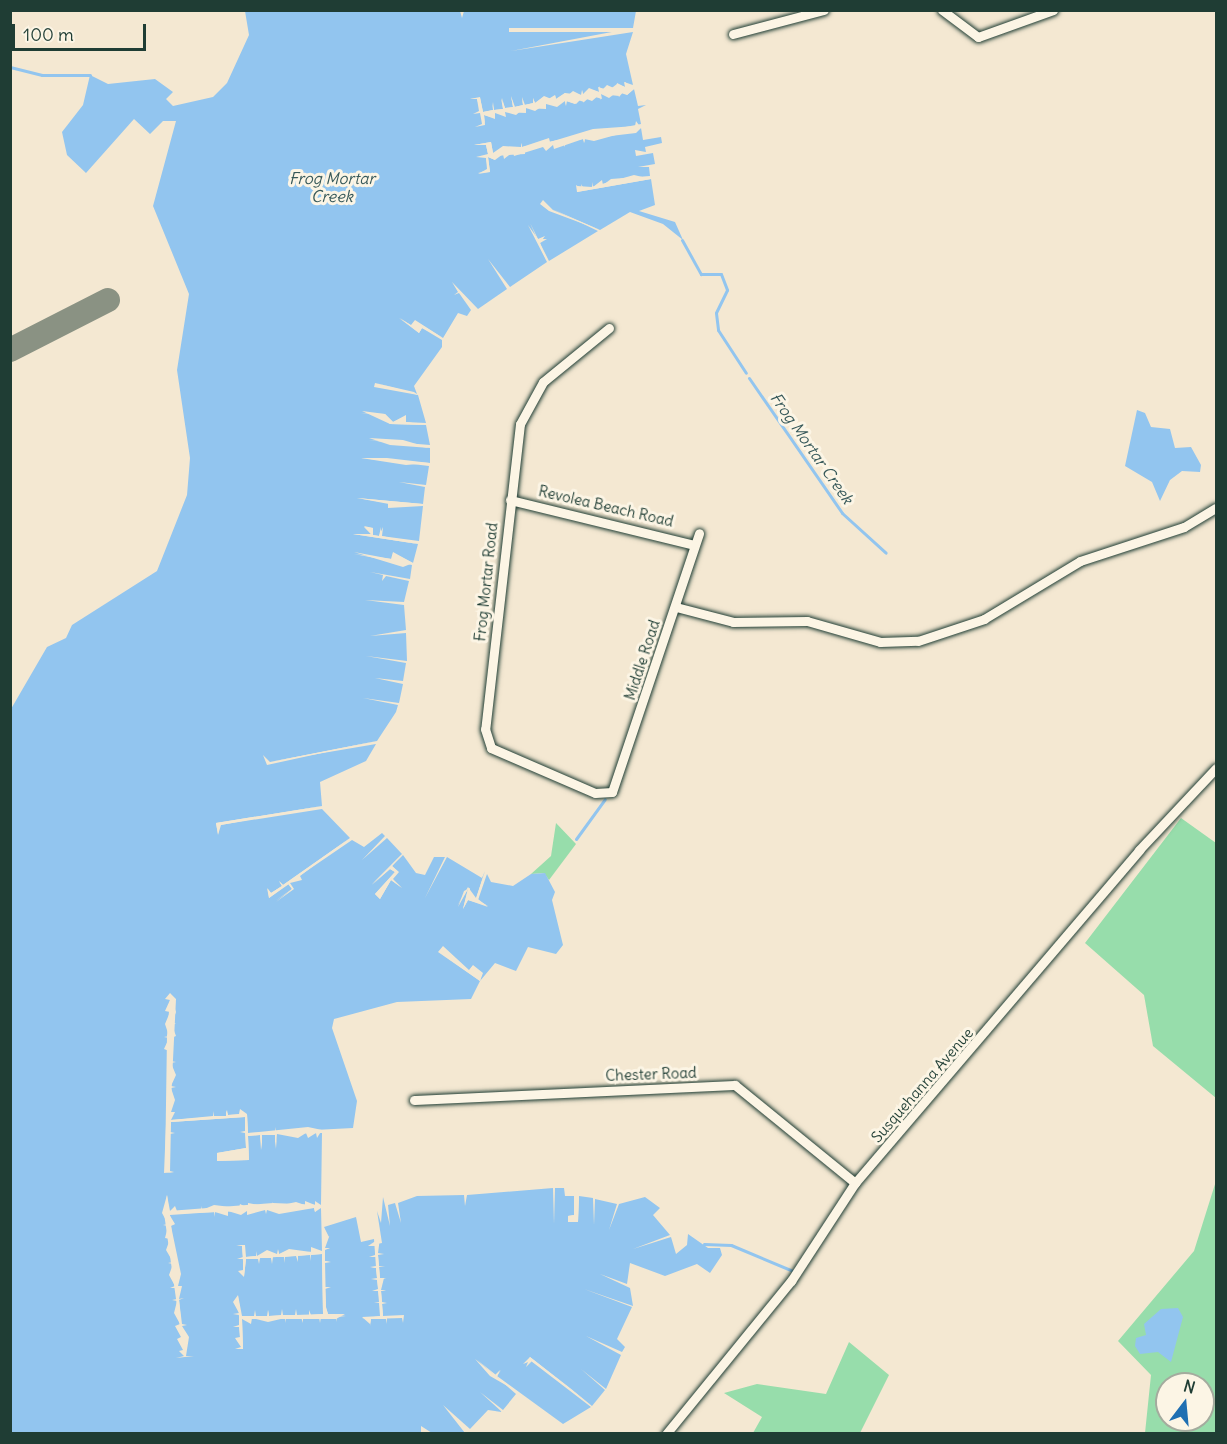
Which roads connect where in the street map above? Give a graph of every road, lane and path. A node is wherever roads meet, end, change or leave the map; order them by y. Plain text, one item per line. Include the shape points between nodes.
1 (824, 10) edge
2 (942, 10) edge
3 (1053, 10) edge
4 (733, 34) dead end
5 (609, 328) dead end
6 (510, 500) junction
7 (1216, 508) edge
8 (699, 533) dead end
9 (694, 545) junction
10 (676, 606) junction
11 (1216, 768) edge
12 (609, 793) joint
13 (414, 1100) dead end
14 (855, 1183) junction
15 (666, 1434) edge

1 - 4 street
2 - 3 street via 978,37
5 - 6 street, Frog Mortar Road via 531,398 517,435
6 - 9 street, Revolea Beach Road
6 - 12 street, Frog Mortar Road via 487,742 507,759
7 - 10 street via 1184,527 1080,561 964,628 918,641 880,642 807,621 733,622
8 - 9 street, Middle Road
9 - 10 street, Middle Road
10 - 12 street, Middle Road
11 - 14 street, Susquehanna Avenue via 1139,850
13 - 14 street, Chester Road via 735,1085
14 - 15 street, Susquehanna Avenue via 791,1281

